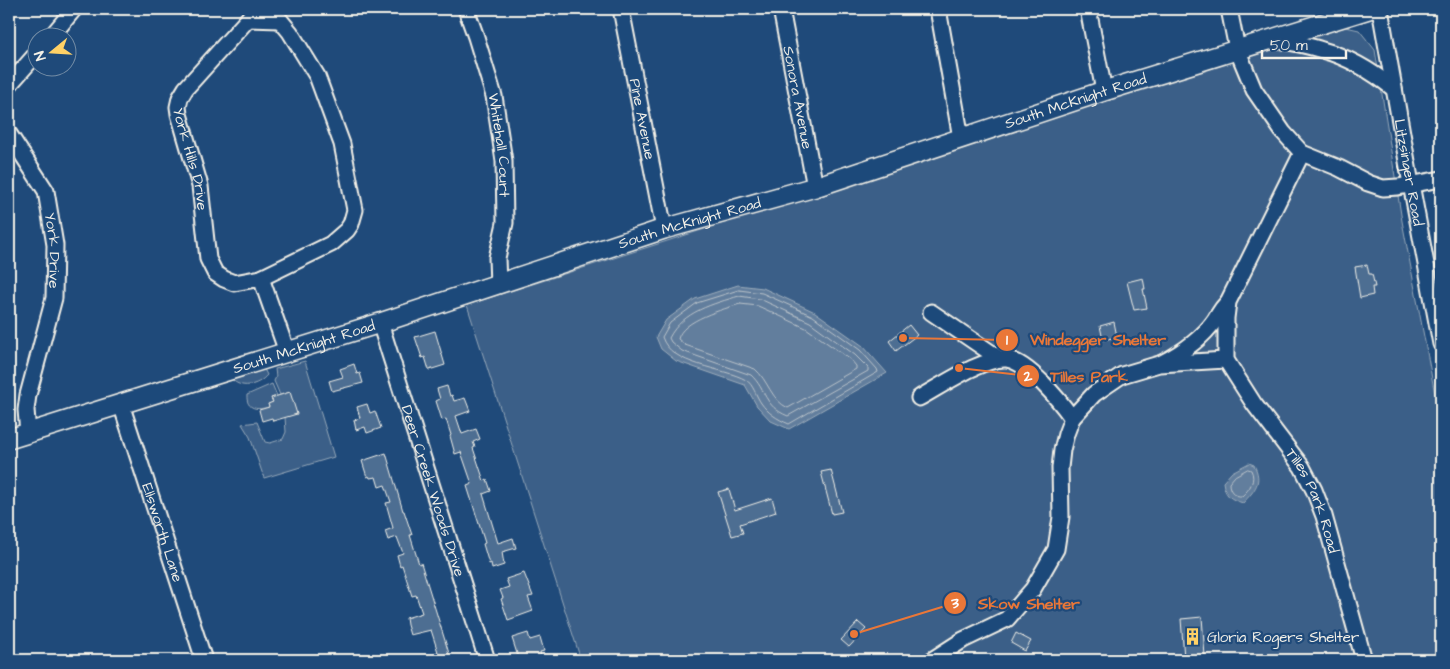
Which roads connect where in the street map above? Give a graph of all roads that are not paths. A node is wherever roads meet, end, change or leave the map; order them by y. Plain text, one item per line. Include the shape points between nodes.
1 (74, 9) edge
2 (466, 9) edge
3 (621, 9) edge
4 (781, 9) edge
5 (938, 9) edge
6 (1088, 9) edge
7 (1229, 9) edge
8 (1369, 9) edge
9 (1380, 9) edge
10 (251, 14) edge
11 (276, 14) edge
12 (58, 28) edge
13 (1271, 39) junction
14 (1237, 50) junction
15 (28, 63) edge
16 (9, 85) edge
17 (1394, 89) junction
18 (1104, 91) junction
19 (9, 134) edge
20 (961, 138) junction
21 (1302, 153) junction
22 (1441, 179) edge
23 (1411, 184) junction
24 (815, 187) junction
25 (664, 230) junction
26 (261, 278) junction
27 (1436, 279) edge
28 (498, 285) junction
29 (1228, 302) junction
30 (931, 312) dead end
31 (380, 323) junction
32 (1441, 344) edge
33 (287, 352) junction
34 (1000, 359) junction
35 (1226, 360) junction
36 (1159, 364) junction
37 (919, 398) dead end
38 (121, 404) junction
39 (1072, 418) junction
40 (28, 433) junction
41 (9, 439) edge
42 (202, 660) edge
43 (486, 660) edge
44 (932, 660) edge
45 (1364, 660) edge

1 - 12 street
2 - 28 street, Whitehall Court via 494,96 504,161 505,223 497,258
3 - 25 street, Pine Avenue
4 - 24 street, Sonora Avenue
5 - 20 street
6 - 18 street
7 - 14 street
8 - 13 main road, South McKnight Road
9 - 17 street, Litzsinger Road
10 - 11 street, York Hills Drive
10 - 26 street, York Hills Drive via 186,88 180,98 178,114 200,186 208,258 216,273 234,283
11 - 26 street, York Hills Drive via 317,76 342,144 355,210 347,230 331,244
13 - 14 main road, South McKnight Road
13 - 17 street via 1344,58
14 - 18 main road, South McKnight Road
14 - 21 street via 1254,90
15 - 16 street
17 - 23 street, Litzsinger Road
18 - 20 main road, South McKnight Road
19 - 40 street, York Drive via 46,191 55,245 54,298 28,395
20 - 24 main road, South McKnight Road
21 - 23 street via 1383,188
21 - 29 street
22 - 23 street
23 - 27 street, Litzsinger Road
24 - 25 main road, South McKnight Road
25 - 28 main road, South McKnight Road
26 - 33 street
27 - 32 street, Litzsinger Road
28 - 31 main road, South McKnight Road
29 - 35 street
29 - 36 street via 1196,341
30 - 34 street
31 - 33 main road, South McKnight Road
31 - 43 street, Deer Creek Woods Drive
33 - 38 main road, South McKnight Road
34 - 37 street via 977,366
34 - 39 street via 1020,364 1038,378
35 - 36 street
35 - 45 street, Tilles Park Road via 1314,490
36 - 39 street via 1122,376 1094,394
38 - 40 main road, South McKnight Road
38 - 42 street, Ellsworth Lane
39 - 44 street via 1062,450 1061,517 1056,549 1034,589 1007,619 963,640
40 - 41 main road, South McKnight Road

